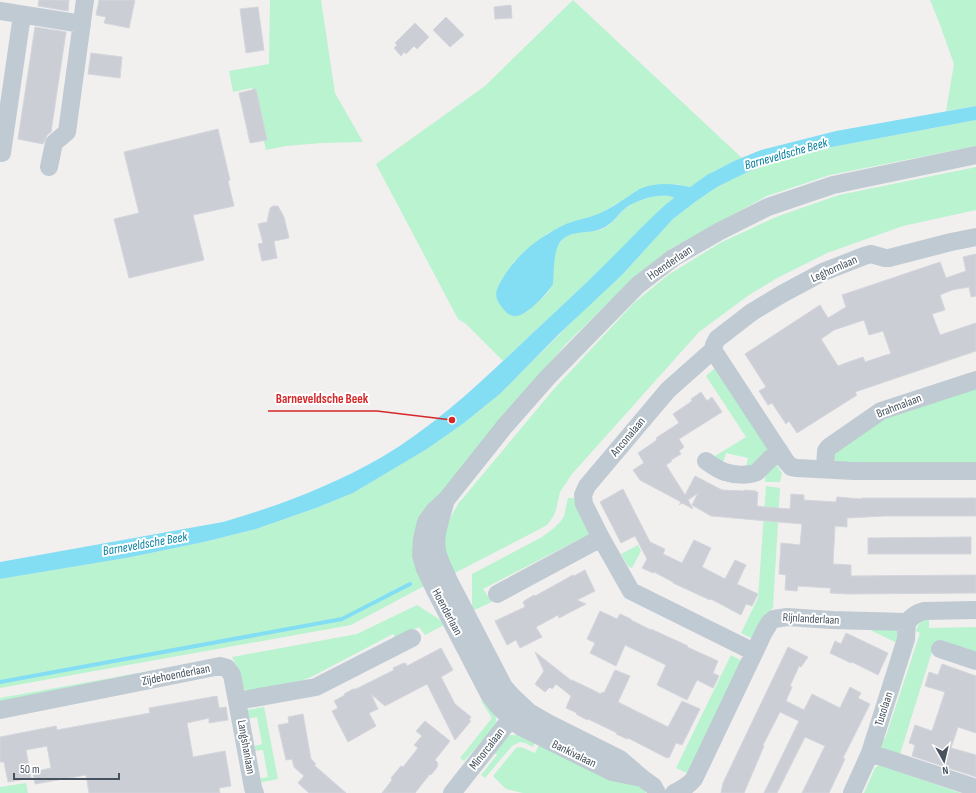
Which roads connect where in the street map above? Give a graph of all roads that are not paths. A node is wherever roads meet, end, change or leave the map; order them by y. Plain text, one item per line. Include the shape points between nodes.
1 (85, 0) edge
2 (0, 11) edge
3 (22, 15) junction
4 (82, 24) junction
5 (2, 153) dead end
6 (976, 155) edge
7 (49, 168) dead end
8 (976, 237) edge
9 (713, 350) junction
10 (976, 380) edge
11 (779, 450) junction
12 (706, 461) dead end
13 (825, 469) junction
14 (976, 471) edge
15 (601, 538) junction
16 (497, 594) dead end
17 (976, 610) edge
18 (907, 622) junction
19 (412, 638) dead end
20 (940, 649) dead end
21 (754, 652) junction
22 (976, 661) edge
23 (237, 701) junction
24 (0, 710) edge
25 (516, 713) junction
26 (870, 753) junction
27 (976, 788) edge
28 (255, 793) edge
29 (452, 793) edge
30 (657, 793) edge
31 (674, 793) edge
32 (852, 793) edge

1 - 4 street
2 - 3 street
3 - 4 street
3 - 5 street
4 - 7 street via 67,132 54,143
6 - 25 street, Hoenderlaan via 833,185 768,207 673,258 638,285 548,377 446,500 434,511 426,522 422,539 421,555 425,569 489,694 498,706
8 - 9 street, Leghornlaan via 889,258 871,254 823,272 752,312 718,339
9 - 11 street
9 - 15 street, Anconalaan via 668,390 587,486 583,495 584,504
10 - 13 street, Brahmalaan via 880,411 828,447
11 - 12 street via 757,472 747,475 726,472
11 - 13 street via 791,467
13 - 14 street
15 - 16 street
15 - 21 street, Anconalaan via 631,591
17 - 18 street via 924,611
18 - 21 street, Rijnlanderlaan via 778,617 767,627
18 - 26 street, Tusolaan via 906,639
19 - 23 street via 316,687
20 - 22 street
21 - 31 street, Rijnlanderlaan via 694,779 690,785
23 - 24 street, Zijdehoenderlaan via 232,675 227,668 220,666
23 - 28 street, Langshanlaan
25 - 29 street, Minorcalaan
25 - 30 street, Bankivalaan via 529,712 620,759 653,786
26 - 27 street
26 - 32 street, Tusolaan

